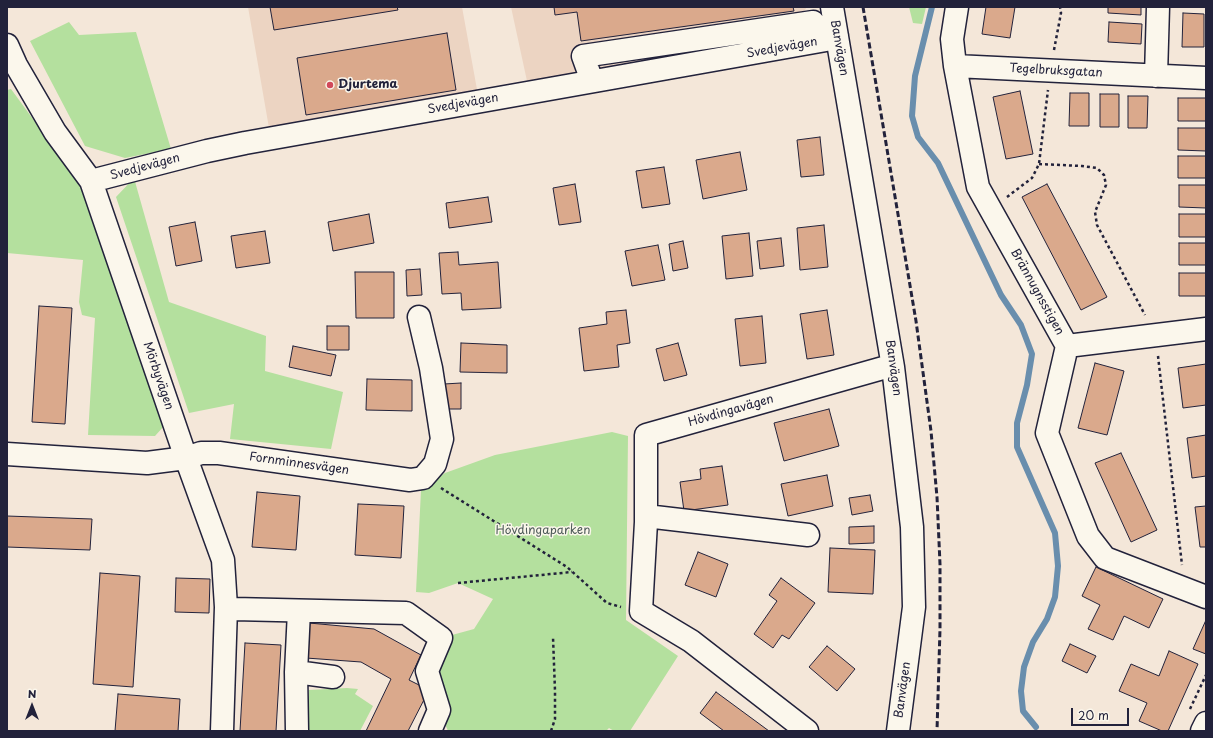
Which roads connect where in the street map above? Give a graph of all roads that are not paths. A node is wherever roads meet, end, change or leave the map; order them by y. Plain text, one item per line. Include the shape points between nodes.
1 (832, 7) edge
2 (957, 7) edge
3 (1158, 7) edge
4 (812, 15) edge
5 (831, 38) junction
6 (7, 45) edge
7 (955, 66) junction
8 (1156, 76) junction
9 (1206, 78) edge
10 (592, 81) junction
11 (91, 181) junction
12 (419, 317) dead end
13 (1206, 329) edge
14 (1067, 346) junction
15 (893, 367) junction
16 (7, 454) edge
17 (186, 458) junction
18 (646, 516) junction
19 (808, 535) dead end
20 (1206, 597) edge
21 (226, 607) junction
22 (299, 611) junction
23 (296, 672) junction
24 (333, 677) dead end
25 (1198, 716) edge
26 (222, 731) edge
27 (297, 731) edge
28 (430, 731) edge
29 (807, 731) edge
30 (898, 731) edge
31 (1202, 731) edge

1 - 5 street, Banvägen
2 - 7 street, Brännugnsstigen via 952,39
3 - 8 street
4 - 5 street
4 - 10 street via 583,56
5 - 10 street, Svedjevägen
5 - 15 street, Banvägen
6 - 11 street, Mörbyvägen via 55,132
7 - 8 street, Tegelbruksgatan
7 - 14 street, Brännugnsstigen via 978,187
8 - 9 street, Tegelbruksgatan
10 - 11 street, Svedjevägen via 245,143
11 - 17 street, Mörbyvägen
12 - 17 street, Fornminnesvägen via 431,368 442,439 435,464 423,478 410,480 218,453 201,453
13 - 14 street
14 - 20 street, Brännugnsstigen via 1047,433 1088,536 1105,558
15 - 18 street, Hövdingavägen via 646,436
15 - 30 street, Banvägen via 912,527 914,607
16 - 17 street, Fornminnesvägen via 147,463
17 - 21 street, Mörbyvägen via 223,560
18 - 19 street
18 - 29 street, Hövdingavägen via 641,611 691,641
21 - 22 street
21 - 26 street, Mörbyvägen
22 - 23 street
22 - 28 street via 406,613 441,638 427,671 439,710
23 - 24 street
23 - 27 street
25 - 31 street

